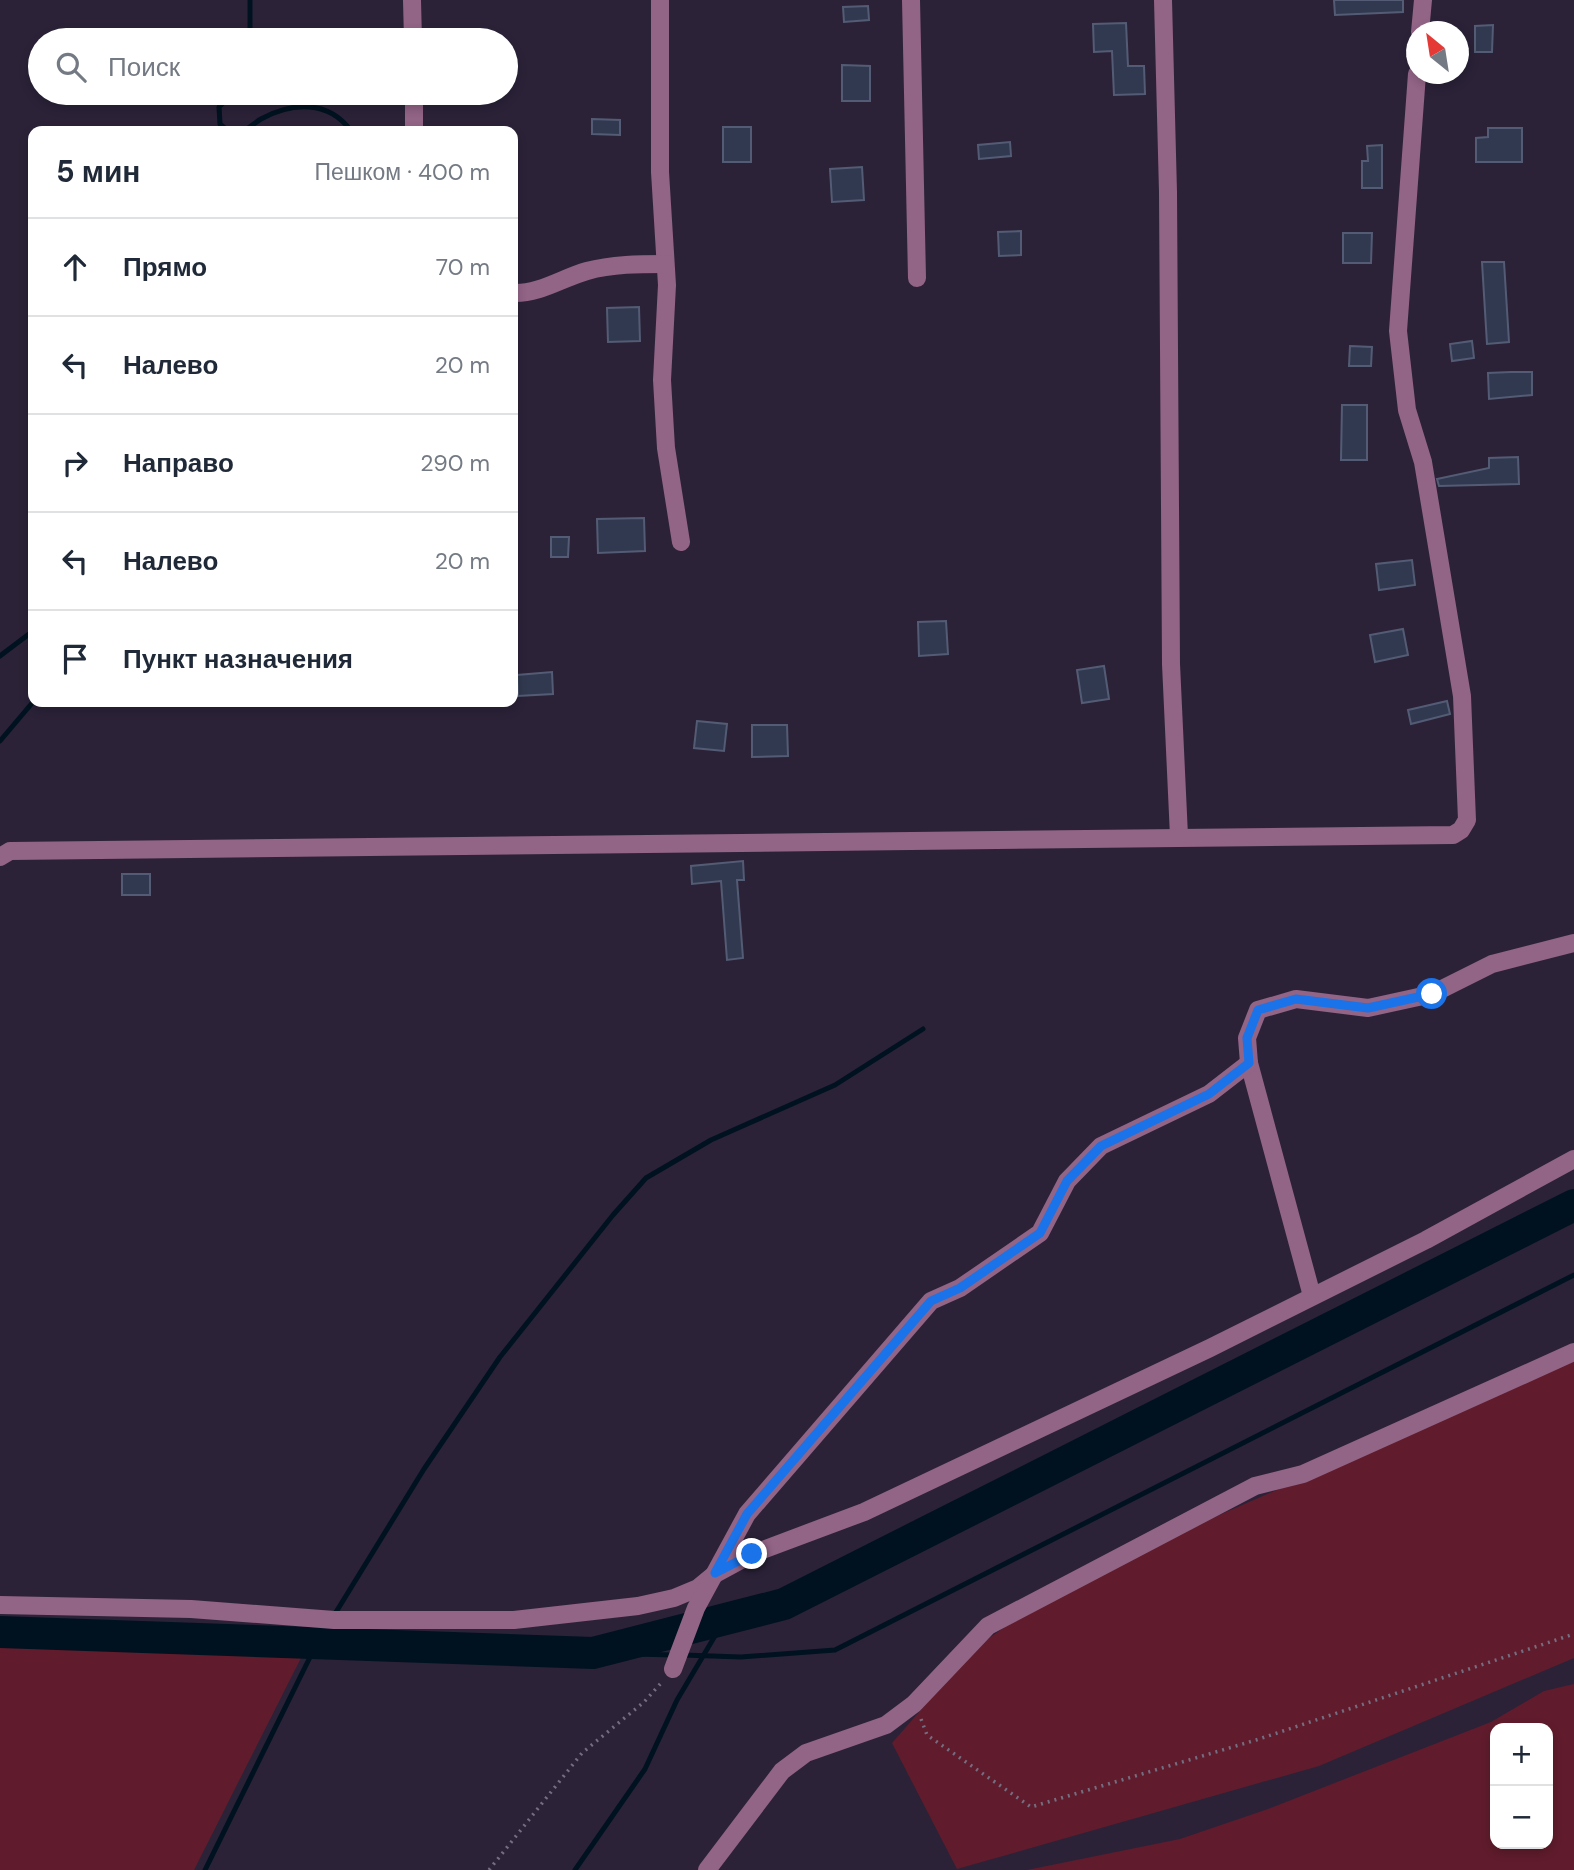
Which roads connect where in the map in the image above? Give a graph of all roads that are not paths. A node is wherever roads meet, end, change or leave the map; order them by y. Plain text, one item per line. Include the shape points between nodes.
1 (412, 0) edge
2 (660, 0) edge
3 (911, 0) edge
4 (1163, 0) edge
5 (1423, 0) edge
6 (1421, 21) edge
7 (412, 28) edge
8 (1416, 84) edge
9 (414, 105) edge
10 (414, 126) edge
11 (666, 264) junction
12 (917, 278) dead end
13 (518, 293) edge
14 (681, 542) dead end
15 (1179, 836) junction
16 (0, 857) edge
17 (1574, 943) edge
18 (1249, 1063) junction
19 (1574, 1159) edge
20 (1312, 1296) junction
21 (1574, 1352) edge
22 (715, 1573) junction
23 (0, 1605) edge
24 (673, 1670) road end
25 (707, 1870) edge

1 - 7 street
2 - 11 street via 660,172
3 - 12 street
4 - 15 street via 1171,663
5 - 6 street
8 - 15 street via 1398,331 1407,410 1423,462 1462,696 1467,820 1453,835
9 - 10 street
11 - 13 street via 588,271
11 - 14 street via 662,380 666,448
15 - 16 street via 10,851
17 - 18 street via 1492,964 1432,994 1368,1008 1296,999 1258,1010 1247,1038
18 - 20 street
18 - 22 street via 1209,1094 1101,1146 1067,1181 1040,1233 960,1288 931,1301 747,1514
19 - 20 street
20 - 22 street via 864,1512 752,1554
21 - 25 street via 1303,1474 1255,1486 988,1626 914,1704 886,1725 806,1754 782,1771
22 - 23 street via 698,1588 662,1601 514,1620 334,1620 191,1609
22 - 24 street via 696,1608

